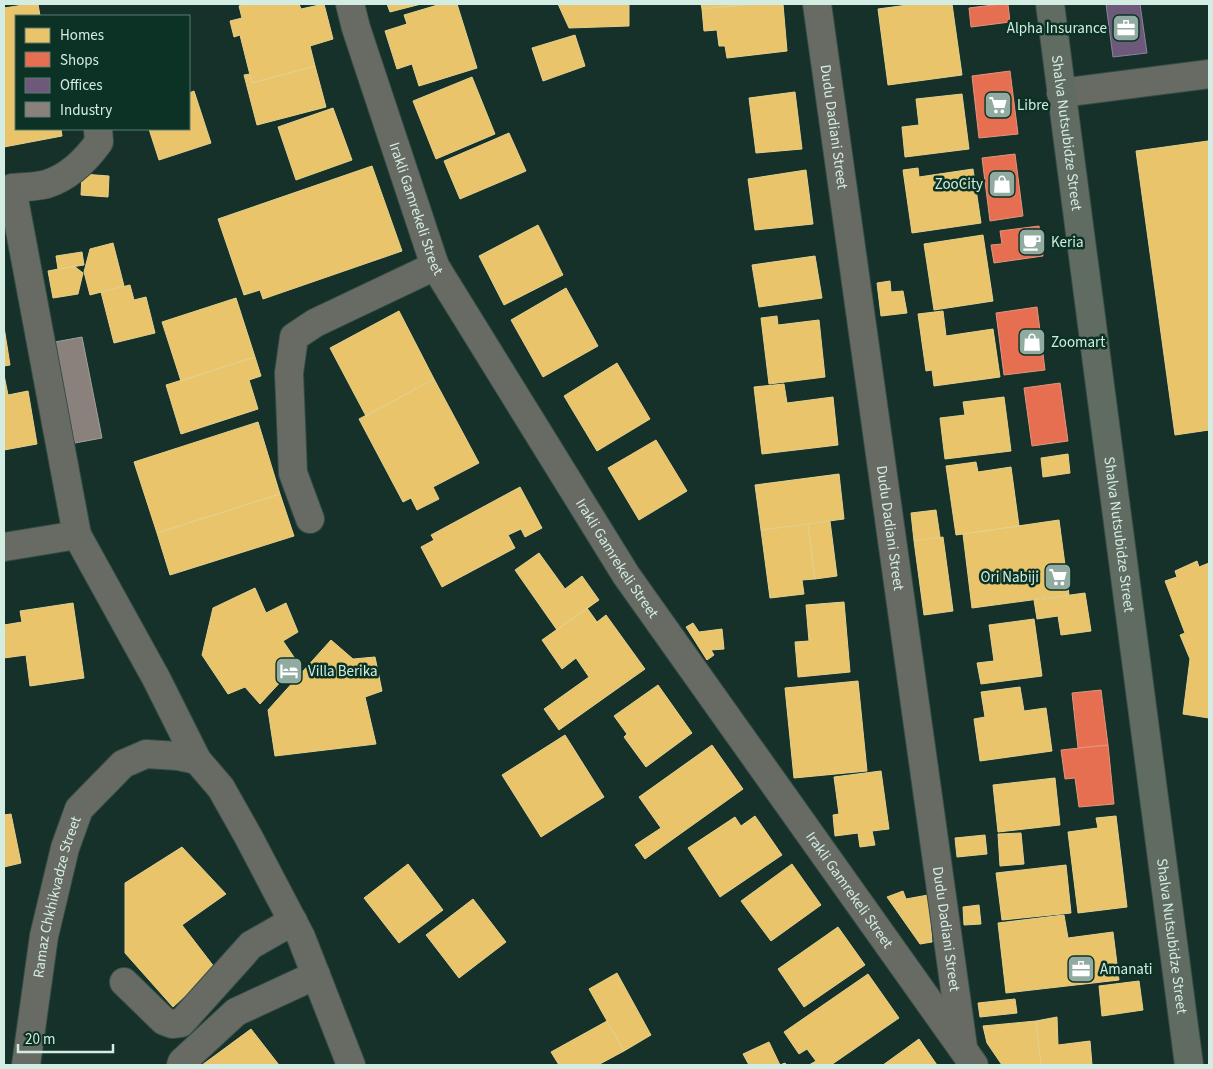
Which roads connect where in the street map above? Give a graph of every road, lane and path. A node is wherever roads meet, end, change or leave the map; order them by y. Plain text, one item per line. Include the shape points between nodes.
1 (350, 4) edge
2 (818, 4) edge
3 (1050, 4) edge
4 (1209, 74) edge
5 (1061, 93) junction
6 (98, 130) edge
7 (8, 184) edge
8 (435, 266) junction
9 (310, 519) dead end
10 (77, 535) junction
11 (4, 547) edge
12 (197, 760) junction
13 (292, 921) junction
14 (316, 975) junction
15 (124, 982) dead end
16 (969, 1058) edge
17 (26, 1065) edge
18 (181, 1065) edge
19 (351, 1065) edge
20 (1189, 1065) edge

1 - 8 street, Irakli Gamrekeli Street
2 - 16 street, Dudu Dadiani Street
3 - 5 main road, Shalva Nutsubidze Street
4 - 5 street
5 - 20 main road, Shalva Nutsubidze Street
6 - 7 street via 100,142 72,171 47,184
7 - 10 street
8 - 9 street via 315,323 294,337 289,373 293,473
8 - 16 street, Irakli Gamrekeli Street via 626,575
10 - 11 street
10 - 12 street
12 - 13 street via 221,788
12 - 17 street, Ramaz Chkhikvadze Street via 146,754 122,764 79,809 65,848 44,936
13 - 14 street
13 - 15 street via 251,946 181,1023 164,1021
14 - 18 street via 236,1012
14 - 19 street

